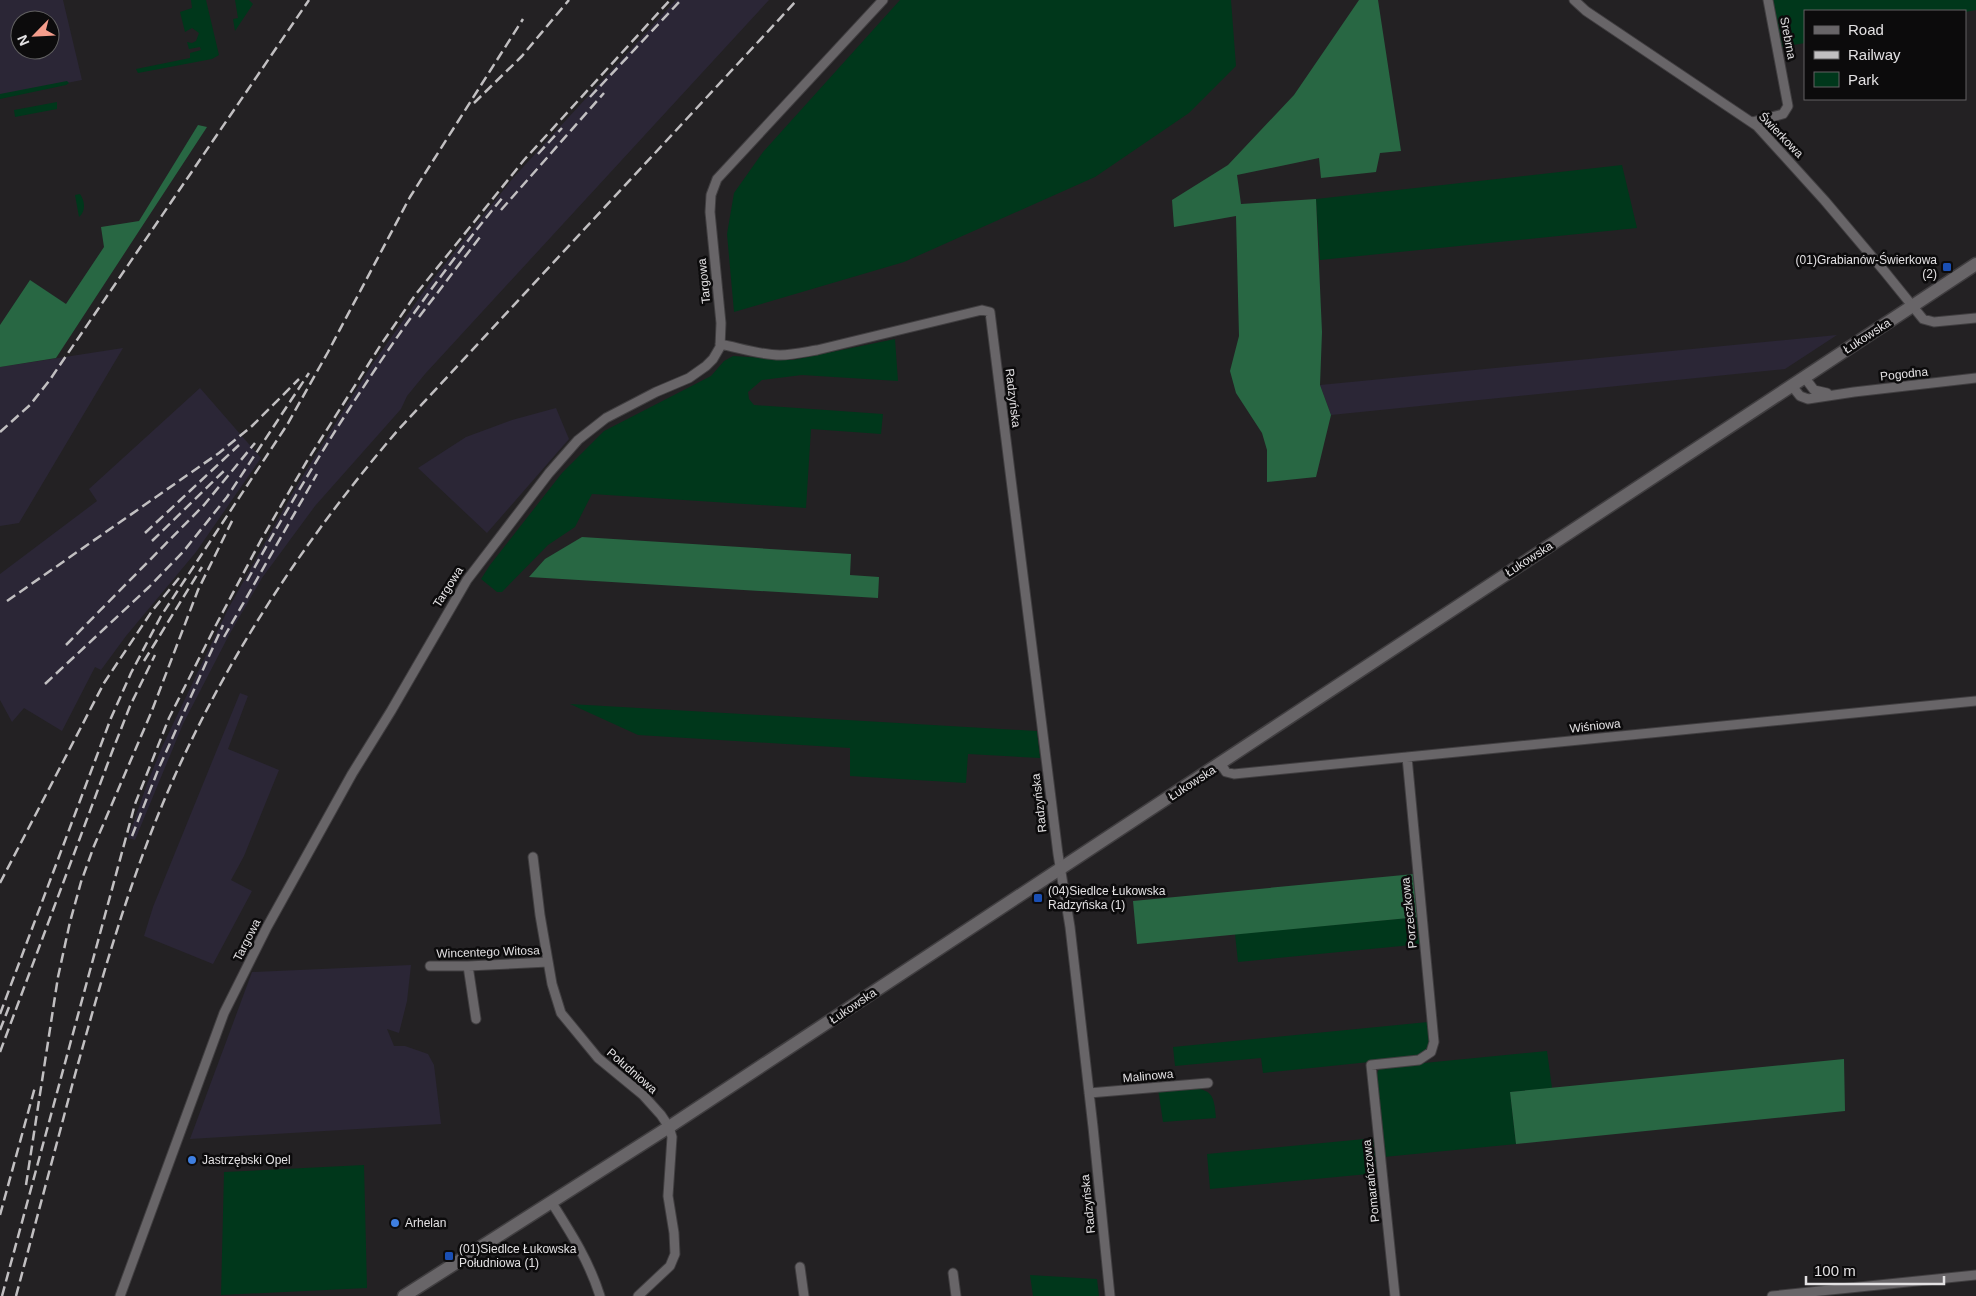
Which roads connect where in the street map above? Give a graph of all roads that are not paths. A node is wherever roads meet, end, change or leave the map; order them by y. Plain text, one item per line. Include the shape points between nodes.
1 (883, 0) edge
2 (1574, 0) edge
3 (1768, 0) edge
4 (1752, 122) junction
5 (1976, 264) edge
6 (1912, 307) junction
7 (1976, 318) edge
8 (720, 344) junction
9 (1805, 378) junction
10 (1976, 378) edge
11 (1792, 386) junction
12 (1835, 394) junction
13 (1976, 701) edge
14 (1408, 757) junction
15 (1221, 764) junction
16 (533, 857) dead end
17 (1060, 868) junction
18 (548, 962) junction
19 (430, 966) dead end
20 (468, 966) junction
21 (476, 1020) dead end
22 (1371, 1065) joint
23 (1208, 1084) dead end
24 (1090, 1093) junction
25 (669, 1127) junction
26 (552, 1203) junction
27 (800, 1267) dead end
28 (953, 1274) dead end
29 (1976, 1275) edge
30 (120, 1296) edge
31 (404, 1296) edge
32 (600, 1296) edge
33 (638, 1296) edge
34 (804, 1296) edge
35 (956, 1296) edge
36 (1110, 1296) edge
37 (1395, 1296) edge
38 (1772, 1296) edge

1 - 8 street, Targowa via 717,179 711,194 710,212
2 - 4 street, Świerkowa
3 - 4 street, Srebrna via 1788,100 1786,111
4 - 6 street, Świerkowa via 1837,215
5 - 6 main road, Łukowska
6 - 7 street, Świerkowa via 1929,322
6 - 9 main road, Łukowska
8 - 17 street, Radzyńska via 780,355 816,350 982,310 990,312
8 - 30 street, Targowa via 713,358 689,378 606,418 578,440 462,586 352,774 267,927 224,1013
9 - 11 main road, Łukowska
9 - 12 street, Pogodna via 1814,390
10 - 12 street, Pogodna
11 - 12 street, Pogodna via 1805,399
11 - 15 main road, Łukowska
13 - 14 street, Wiśniowa
14 - 15 street, Wiśniowa via 1234,774 1226,772
14 - 22 street, Porzeczkowa via 1434,1042 1431,1052 1419,1060
15 - 17 main road, Łukowska
16 - 18 street, Południowa
17 - 24 street, Radzyńska
17 - 25 main road, Łukowska
18 - 20 street, Wincentego Witosa
18 - 25 street, Południowa via 555,997 566,1021 598,1058 643,1095
19 - 20 street, Wincentego Witosa
20 - 21 street
22 - 37 street, Pomarańczowa
23 - 24 street, Malinowa
24 - 36 street, Radzyńska
25 - 26 main road, Łukowska
25 - 33 street, Południowa via 673,1148 668,1196 675,1254 670,1266
26 - 31 main road, Łukowska
26 - 32 street via 589,1264
27 - 34 street
28 - 35 street
29 - 38 street

